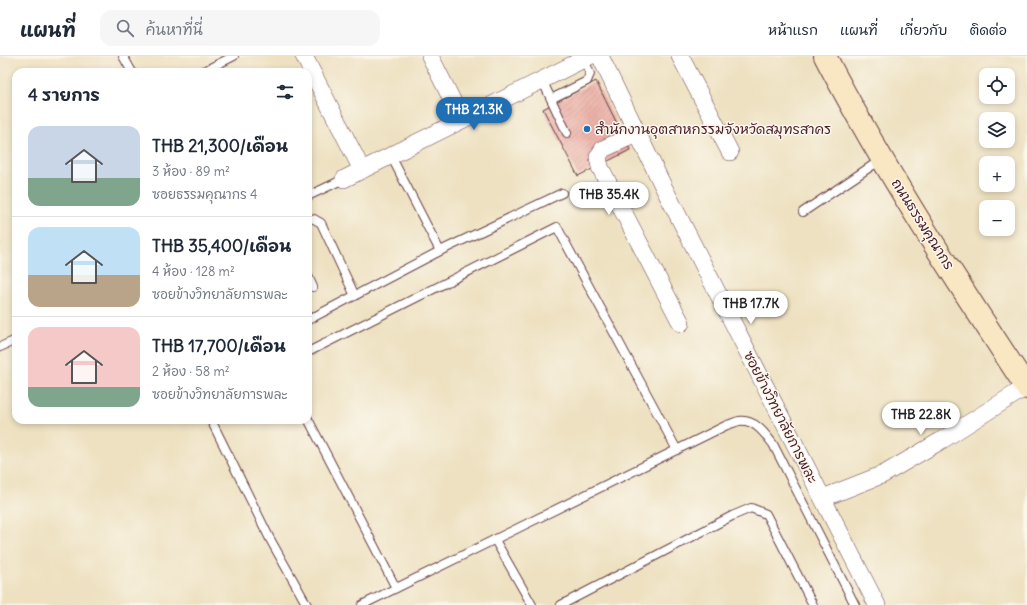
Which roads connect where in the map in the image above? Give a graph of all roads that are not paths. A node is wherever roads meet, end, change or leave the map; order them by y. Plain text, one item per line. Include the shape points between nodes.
1 (124, 56) edge
2 (234, 56) edge
3 (304, 56) edge
4 (430, 56) edge
5 (680, 56) edge
6 (826, 56) edge
7 (592, 57) edge
8 (562, 62) edge
9 (130, 68) edge
10 (210, 68) edge
11 (310, 68) edge
12 (312, 72) edge
13 (542, 80) junction
14 (551, 99) junction
15 (462, 120) junction
16 (567, 133) dead end
17 (638, 133) junction
18 (730, 152) dead end
19 (391, 156) junction
20 (882, 158) junction
21 (362, 170) junction
22 (344, 179) joint
23 (562, 193) dead end
24 (312, 194) edge
25 (803, 212) dead end
26 (312, 218) edge
27 (440, 251) junction
28 (355, 296) junction
29 (312, 318) edge
30 (681, 323) dead end
31 (12, 342) edge
32 (0, 347) edge
33 (312, 350) edge
34 (1027, 388) edge
35 (213, 424) edge
36 (311, 424) edge
37 (677, 450) junction
38 (823, 498) junction
39 (495, 540) junction
40 (396, 588) junction
41 (307, 605) edge
42 (362, 605) edge
43 (532, 605) edge
44 (561, 605) edge
45 (813, 605) edge
46 (855, 605) edge
47 (877, 605) edge

1 - 9 lane
2 - 10 lane
3 - 11 street
4 - 15 street
5 - 18 street
6 - 20 street, ถนนธรรมคุณากร
7 - 8 street
7 - 14 lane via 587,81
7 - 17 street, ซอยข้างวิทยาลัยการพละ
8 - 13 street
12 - 21 street
13 - 14 lane
13 - 15 street
14 - 16 lane
15 - 19 street
17 - 30 street via 603,149 598,157 600,167
17 - 38 street, ซอยข้างวิทยาลัยการพละ
19 - 21 street
19 - 27 lane
20 - 25 lane
20 - 34 street, ถนนธรรมคุณากร
21 - 22 street
22 - 24 lane
23 - 27 lane
26 - 28 lane via 321,223
27 - 28 lane
28 - 29 lane
31 - 32 lane
33 - 37 lane via 557,228
34 - 38 street via 884,474
35 - 41 lane via 270,539
36 - 40 lane
37 - 39 lane
37 - 46 lane via 740,421 752,423 764,432 773,444
38 - 47 street, ซอยข้างวิทยาลัยการพละ
39 - 40 lane
39 - 43 lane
40 - 42 lane
44 - 45 lane via 751,508 766,514

